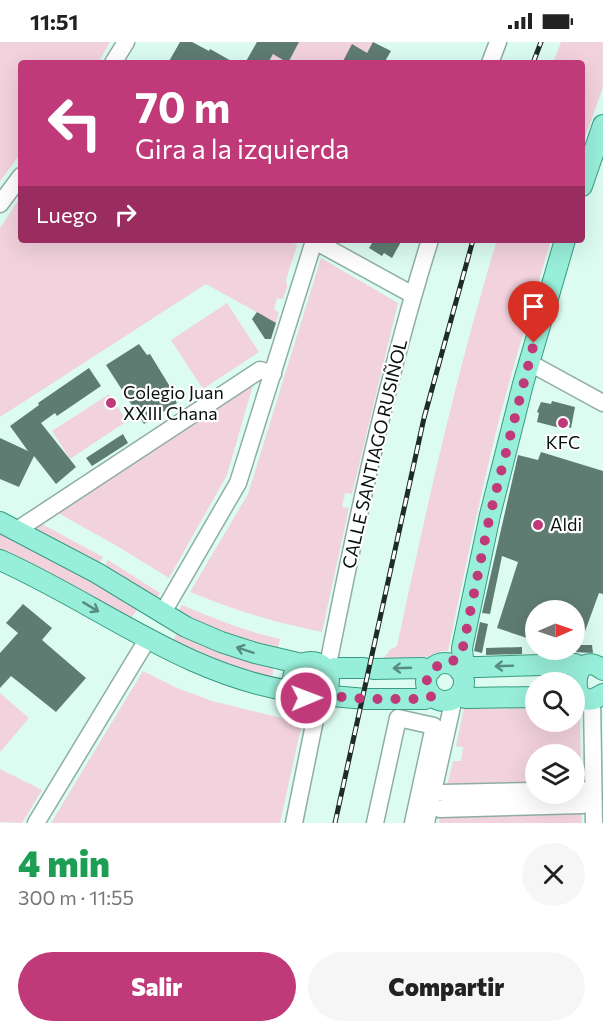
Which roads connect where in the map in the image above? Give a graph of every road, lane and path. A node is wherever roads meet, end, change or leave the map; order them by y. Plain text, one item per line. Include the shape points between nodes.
1 (126, 42) edge
2 (498, 42) edge
3 (507, 42) edge
4 (115, 60) edge
5 (491, 60) edge
6 (500, 60) edge
7 (603, 125) edge
8 (585, 177) edge
9 (18, 180) edge
10 (0, 204) edge
11 (312, 243) edge
12 (318, 243) edge
13 (429, 243) edge
14 (564, 243) edge
15 (413, 295) junction
16 (528, 362) junction
17 (273, 374) junction
18 (603, 403) edge
19 (8, 526) edge
20 (0, 560) edge
21 (162, 614) junction
22 (147, 640) junction
23 (302, 664) junction
24 (452, 665) junction
25 (599, 667) edge
26 (325, 670) junction
27 (311, 695) junction
28 (587, 695) edge
29 (525, 697) edge
30 (447, 701) junction
31 (598, 764) edge
32 (525, 792) edge
33 (525, 797) edge
34 (36, 823) edge
35 (294, 823) edge
36 (375, 823) edge
37 (413, 823) edge
38 (426, 823) edge
39 (594, 823) edge

1 - 4 street
2 - 5 street
3 - 6 street
7 - 8 main road
9 - 10 street
11 - 17 street
12 - 15 street
13 - 15 street, CALLE SANTIAGO RUSIÑOL
14 - 16 main road
15 - 26 street, CALLE SANTIAGO RUSIÑOL
16 - 18 street
16 - 24 main road
17 - 19 street via 260,370
17 - 21 street via 238,483
19 - 21 main road via 97,573
20 -> 22 main road via 40,578
23 -> 21 main road via 220,642
22 - 27 main road via 248,681
22 - 34 street
23 - 26 main road via 314,662
23 - 27 main road via 293,677 294,688
25 -> 24 main road
24 -> 26 main road
24 - 30 main road via 464,687
24 - 30 main road via 426,680 429,691
25 - 28 main road via 575,680 575,685
26 - 27 main road via 327,687
27 - 30 main road
27 - 35 street via 318,705
28 - 31 street
29 - 30 main road
30 - 38 street
31 - 39 street
32 - 33 street via 442,801
36 - 37 street via 398,718 435,726

